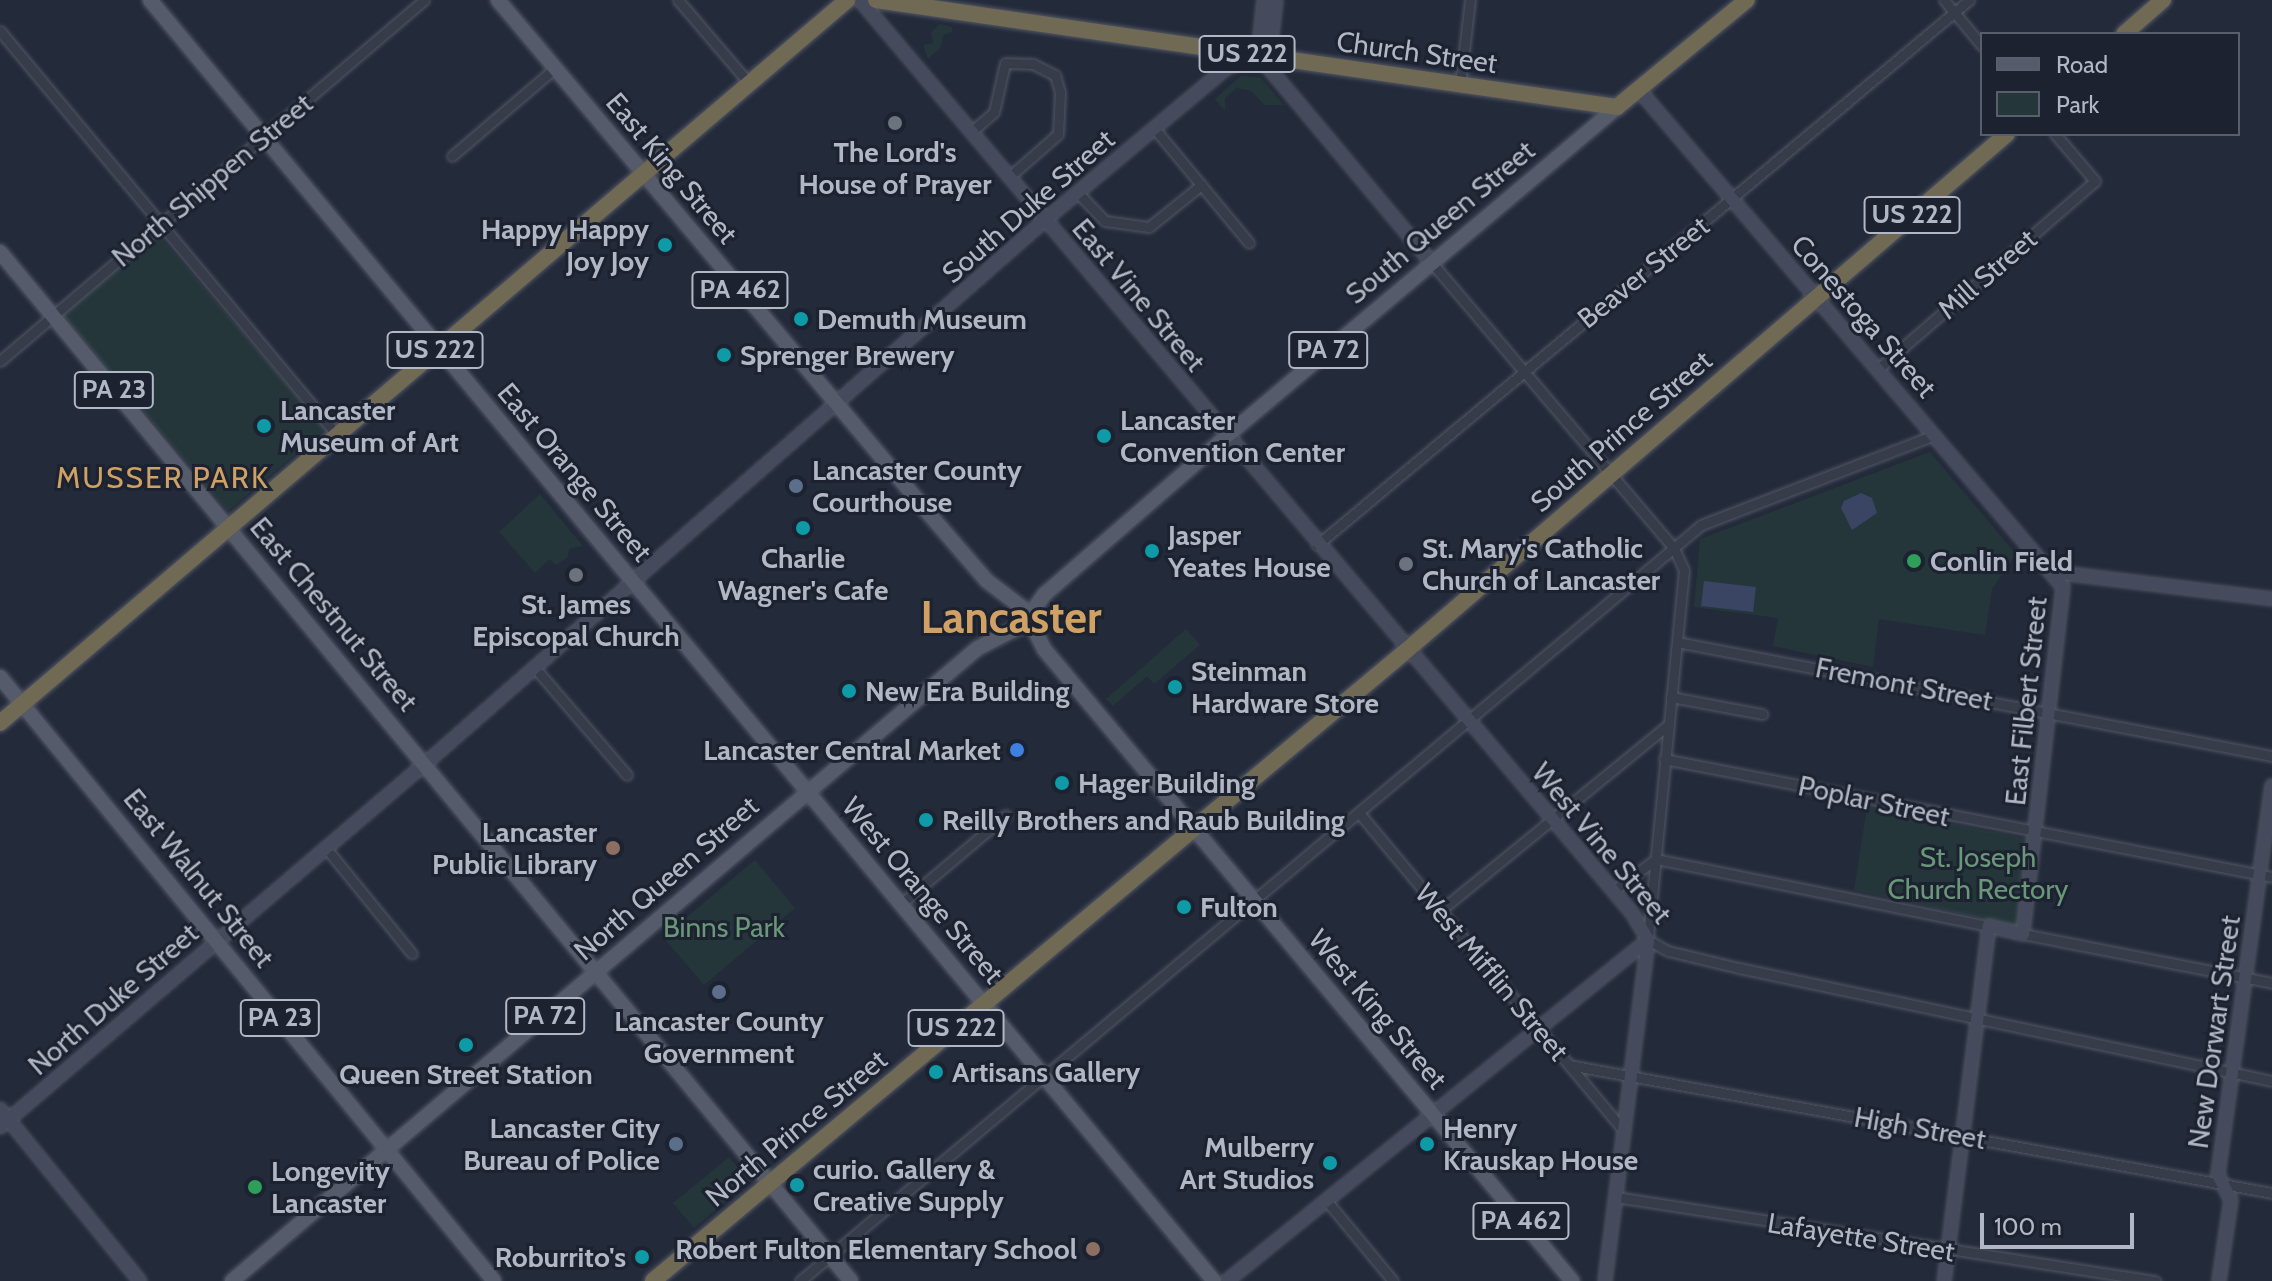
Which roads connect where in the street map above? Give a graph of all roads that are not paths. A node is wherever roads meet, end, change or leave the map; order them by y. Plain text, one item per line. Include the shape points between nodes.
1 (150, 0) edge
2 (424, 0) edge
3 (498, 0) edge
4 (678, 0) edge
5 (847, 0) edge
6 (860, 0) edge
7 (876, 0) edge
8 (1264, 0) edge
9 (1276, 0) edge
10 (1470, 0) edge
11 (1744, 0) edge
12 (1944, 0) edge
13 (1969, 0) edge
14 (2163, 0) edge
15 (1954, 13) junction
16 (0, 31) edge
17 (2126, 32) edge
18 (1980, 44) edge
19 (1258, 55) junction
20 (555, 68) junction
21 (749, 83) junction
22 (1460, 85) junction
23 (1639, 90) junction
24 (1617, 107) junction
25 (1154, 128) junction
26 (971, 132) junction
27 (2005, 136) edge
28 (2057, 136) edge
29 (263, 137) junction
30 (452, 156) dead end
31 (643, 175) junction
32 (1009, 177) junction
33 (1201, 185) junction
34 (1078, 193) junction
35 (1732, 201) junction
36 (1045, 220) junction
37 (160, 225) junction
38 (1249, 243) dead end
39 (0, 252) edge
40 (1432, 263) junction
41 (1817, 297) junction
42 (53, 316) junction
43 (438, 348) junction
44 (0, 361) edge
45 (1879, 368) junction
46 (1524, 369) junction
47 (837, 404) junction
48 (336, 434) junction
49 (1934, 435) junction
50 (1226, 438) junction
51 (1612, 474) junction
52 (228, 527) junction
53 (1317, 545) junction
54 (1674, 548) junction
55 (2053, 572) junction
56 (633, 583) junction
57 (2272, 599) edge
58 (1030, 617) junction
59 (1677, 642) junction
60 (1407, 650) junction
61 (535, 668) junction
62 (0, 677) edge
63 (1671, 697) junction
64 (22, 704) junction
65 (2047, 711) junction
66 (1762, 714) dead end
67 (0, 723) edge
68 (1468, 723) junction
69 (1668, 725) junction
70 (2272, 756) edge
71 (1664, 759) junction
72 (425, 764) junction
73 (627, 775) dead end
74 (2272, 786) edge
75 (807, 793) junction
76 (1360, 814) junction
77 (1006, 815) dead end
78 (1550, 819) junction
79 (1194, 830) junction
80 (2036, 834) junction
81 (326, 848) junction
82 (1656, 859) junction
83 (2266, 876) edge
84 (1613, 891) junction
85 (902, 903) junction
86 (1256, 903) junction
87 (1441, 910) junction
88 (1989, 926) junction
89 (2023, 934) junction
90 (1648, 940) junction
91 (217, 941) junction
92 (412, 954) dead end
93 (596, 972) junction
94 (2246, 980) junction
95 (2272, 983) edge
96 (985, 1004) junction
97 (1977, 1019) junction
98 (1538, 1028) junction
99 (1569, 1065) junction
100 (2232, 1073) junction
101 (1629, 1075) junction
102 (1046, 1078) junction
103 (2272, 1081) edge
104 (0, 1109) edge
105 (1431, 1113) junction
106 (4, 1123) edge
107 (1623, 1130) junction
108 (1962, 1135) junction
109 (387, 1150) junction
110 (770, 1182) junction
111 (2223, 1184) junction
112 (2272, 1193) edge
113 (1616, 1197) junction
114 (1326, 1200) junction
115 (1947, 1251) junction
116 (830, 1256) junction
117 (140, 1281) edge
118 (232, 1281) edge
119 (494, 1281) edge
120 (653, 1281) edge
121 (800, 1281) edge
122 (851, 1281) edge
123 (1214, 1281) edge
124 (1227, 1281) edge
125 (1393, 1281) edge
126 (1572, 1281) edge
127 (1605, 1281) edge
128 (1944, 1281) edge
129 (2155, 1281) edge
130 (2219, 1281) edge

1 - 29 main road, East Orange Street
2 - 29 street, North Shippen Street
3 - 20 main road, East King Street / PA 462
4 - 21 street
5 - 21 highway, US 222
6 - 26 street, East Vine Street
7 - 19 highway, Church Street / US 222
8 - 19 street
9 - 19 street via 1271,42
10 - 22 street
11 - 23 highway, South Queen Street
12 - 15 street
13 - 15 street, Beaver Street
14 - 17 highway
15 - 18 street
15 - 35 street, Beaver Street
16 - 37 street
19 - 22 highway, Church Street / US 222
19 - 25 street, South Duke Street via 1226,68
19 - 40 street
20 - 30 street
20 - 31 main road, East King Street / PA 462
21 - 31 highway, US 222
22 - 24 highway, Church Street / US 222
23 - 24 highway, South Queen Street
23 - 35 street, Conestoga Street
24 - 40 main road, South Queen Street / PA 72
25 - 33 street
25 - 34 street, South Duke Street
26 - 32 street, East Vine Street
26 - 32 street via 994,112 1005,63 1033,64 1055,75 1060,92 1058,134
27 - 41 highway, South Prince Street / US 222
28 - 45 street, Mill Street via 2095,181
29 - 37 street, North Shippen Street
29 - 43 main road, East Orange Street
31 - 43 highway, US 222
31 - 47 main road, East King Street / PA 462
32 - 36 street, East Vine Street
33 - 34 street via 1149,227 1105,221
33 - 38 street
34 - 36 street, South Duke Street
35 - 41 street, Conestoga Street
35 - 46 street, Beaver Street
36 - 47 street, South Duke Street
36 - 50 street, East Vine Street
37 - 42 street, North Shippen Street
37 - 48 street
39 - 42 main road, East Chestnut Street / PA 23
40 - 46 street
40 - 50 main road, South Queen Street / PA 72
41 - 45 street, Conestoga Street
41 - 51 highway, South Prince Street / US 222
42 - 44 street, North Shippen Street
42 - 52 main road, East Chestnut Street / PA 23
43 - 48 highway, US 222
43 - 56 main road, East Orange Street
45 - 49 street, Conestoga Street
46 - 51 street
46 - 53 street, Beaver Street
47 - 56 street, North Duke Street
47 - 58 main road, East King Street / PA 462 via 982,575
48 - 52 highway, US 222
49 - 54 street via 1710,520
49 - 55 street, Conestoga Street
50 - 53 street, West Vine Street
50 - 58 main road, South Queen Street / PA 72 via 1045,594
51 - 54 street
51 - 60 highway, South Prince Street / US 222
52 - 64 highway, US 222
52 - 72 main road, East Chestnut Street / PA 23
53 - 60 street, West Vine Street
54 - 59 street via 1684,577
54 - 68 street
55 - 57 street
55 - 65 street, East Filbert Street via 2063,587
56 - 61 street, North Duke Street
56 - 75 main road, East Orange Street
58 - 75 main road, North Queen Street / PA 72 via 978,648
58 - 79 main road, West King Street / PA 462 via 1044,649
59 - 63 street
59 - 65 street, Fremont Street
60 - 68 street, West Vine Street
60 - 79 highway, South Prince Street / US 222
61 - 72 street, North Duke Street
61 - 73 street
62 - 64 main road, East Walnut Street / PA 23
63 - 66 street
63 - 69 street
64 - 67 highway, US 222
64 - 91 main road, East Walnut Street / PA 23
65 - 70 street, Fremont Street
65 - 80 street, East Filbert Street
68 - 76 street
68 - 78 street, West Vine Street
69 - 71 street
69 - 78 street
71 - 80 street, Poplar Street
71 - 82 street
72 - 81 street, North Duke Street
72 - 93 main road, East Chestnut Street / PA 23
74 - 83 street, New Dorwart Street
75 - 85 main road, West Orange Street
75 - 93 main road, North Queen Street / PA 72
76 - 86 street
76 - 87 street, West Mifflin Street
77 - 85 street
78 - 84 street, West Vine Street
78 - 87 street
79 - 86 main road, West King Street / PA 462
79 - 96 highway, North Prince Street / US 222
80 - 83 street, Poplar Street
80 - 89 street, East Filbert Street
81 - 91 street, North Duke Street
81 - 92 street
82 - 84 street
82 - 88 street
82 - 90 street
83 - 94 street, New Dorwart Street
84 - 90 street, West Vine Street
85 - 96 main road, West Orange Street
86 - 102 street
86 - 105 main road, West King Street / PA 462
87 - 98 street, West Mifflin Street
88 - 89 street
88 - 97 street
89 - 94 street
90 - 97 street, West Vine Street via 1710,962
90 - 98 street
90 - 101 street
91 - 106 street, North Duke Street
91 - 109 main road, East Walnut Street / PA 23
93 - 109 main road, North Queen Street / PA 72
93 - 110 main road, PA 23
94 - 95 street
94 - 100 street, New Dorwart Street
96 - 102 main road, West Orange Street
96 - 110 highway, North Prince Street / US 222
97 - 100 street, West Vine Street
97 - 108 street
98 - 99 street, West Mifflin Street
98 - 105 street
99 - 101 street, High Street
99 - 107 street, West Mifflin Street
100 - 103 street, West Vine Street
100 - 111 street, New Dorwart Street via 2218,1174
101 - 107 street
101 - 108 street, High Street
102 - 116 street
102 - 123 main road, West Orange Street
104 - 106 street
105 - 114 street
105 - 126 main road, West King Street / PA 462
106 - 117 street
107 - 113 street
108 - 111 street, High Street
108 - 115 street
109 - 118 main road, North Queen Street / PA 72
109 - 119 main road, PA 23
110 - 116 main road, PA 23
110 - 120 highway, North Prince Street / US 222
111 - 112 street, High Street
111 - 130 street, New Dorwart Street via 2231,1200
113 - 115 street, Lafayette Street
113 - 127 street
114 - 124 street
114 - 125 street
115 - 128 street
115 - 129 street, Lafayette Street
116 - 121 street
116 - 122 main road, PA 23

